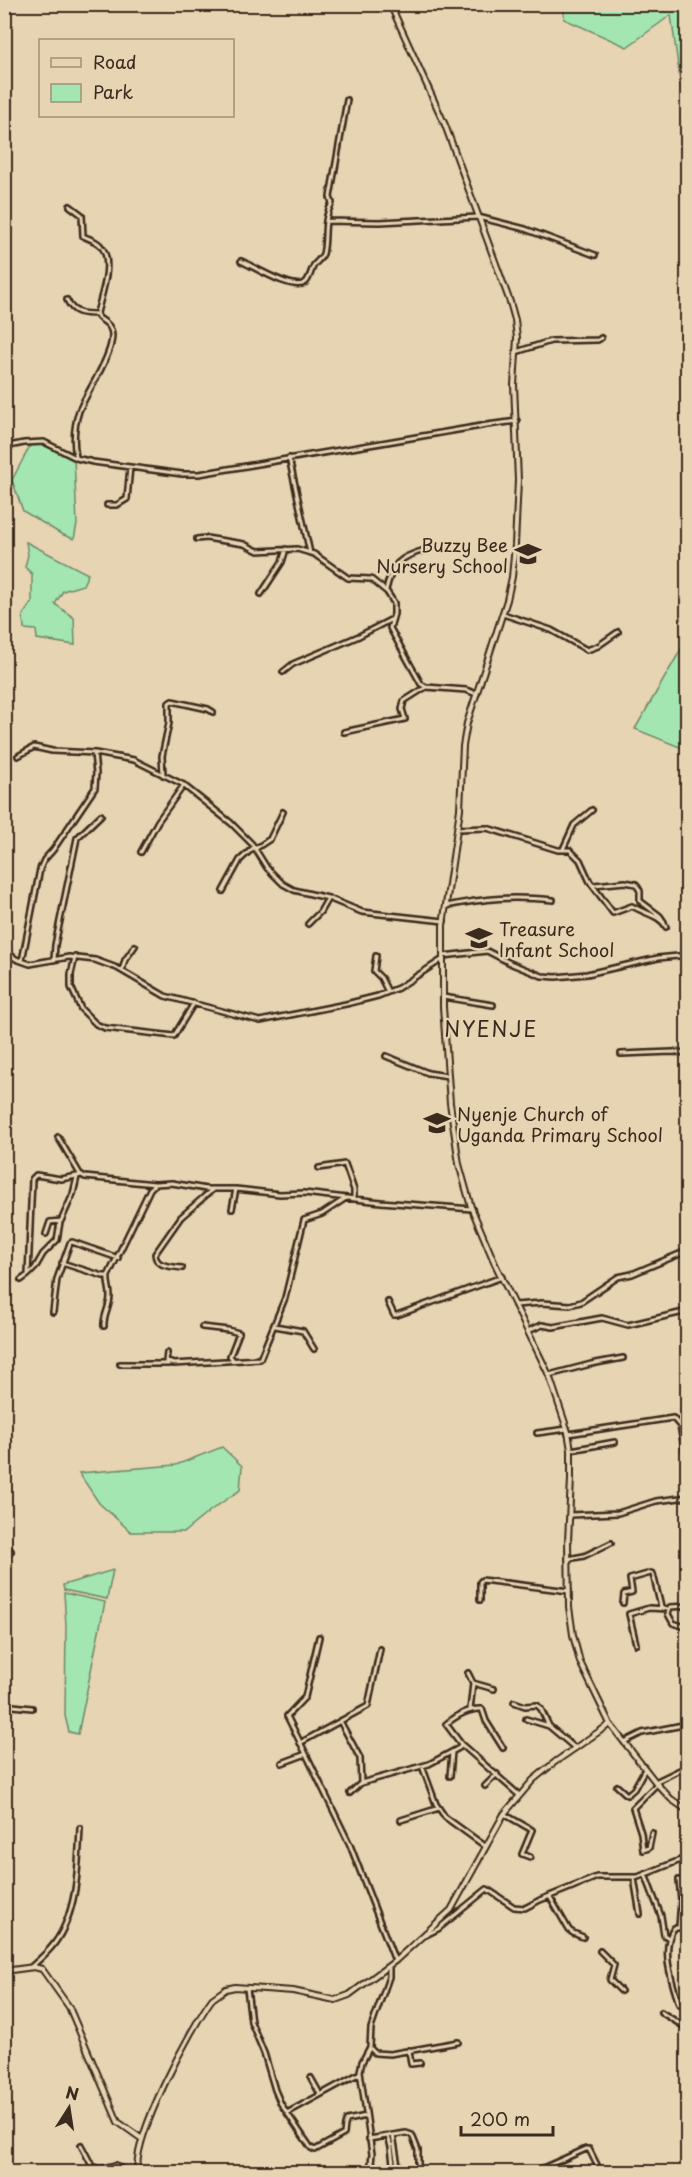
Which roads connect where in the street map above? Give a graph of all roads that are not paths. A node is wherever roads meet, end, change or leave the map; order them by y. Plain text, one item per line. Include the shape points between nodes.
1 (390, 4) edge
2 (347, 100) dead end
3 (70, 206) dead end
4 (478, 217) junction
5 (326, 221) junction
6 (595, 255) dead end
7 (241, 261) dead end
8 (67, 300) dead end
9 (97, 314) junction
10 (601, 338) dead end
11 (515, 352) junction
12 (517, 421) junction
13 (4, 447) edge
14 (76, 458) junction
15 (289, 458) junction
16 (130, 467) junction
17 (107, 505) dead end
18 (197, 539) dead end
19 (286, 549) junction
20 (425, 550) dead end
21 (310, 553) junction
22 (386, 590) junction
23 (261, 594) dead end
24 (503, 614) junction
25 (392, 620) junction
26 (618, 633) dead end
27 (284, 672) dead end
28 (426, 687) junction
29 (477, 694) junction
30 (213, 712) dead end
31 (344, 732) dead end
32 (94, 753) junction
33 (18, 756) dead end
34 (163, 775) junction
35 (184, 785) junction
36 (592, 810) dead end
37 (283, 812) dead end
38 (102, 815) dead end
39 (457, 829) junction
40 (255, 848) junction
41 (563, 849) junction
42 (141, 852) dead end
43 (594, 885) junction
44 (223, 891) dead end
45 (328, 898) junction
46 (553, 900) dead end
47 (446, 906) junction
48 (444, 921) junction
49 (664, 922) junction
50 (308, 924) dead end
51 (666, 927) dead end
52 (135, 946) dead end
53 (4, 950) edge
54 (687, 955) edge
55 (376, 956) dead end
56 (75, 957) junction
57 (443, 958) junction
58 (54, 960) junction
59 (22, 961) junction
60 (122, 971) junction
61 (388, 992) junction
62 (443, 997) junction
63 (194, 1003) junction
64 (492, 1005) dead end
65 (687, 1053) edge
66 (621, 1054) dead end
67 (386, 1056) dead end
68 (448, 1076) junction
69 (58, 1137) dead end
70 (319, 1168) dead end
71 (81, 1175) junction
72 (76, 1177) junction
73 (155, 1184) junction
74 (214, 1189) junction
75 (236, 1189) junction
76 (348, 1197) junction
77 (354, 1198) junction
78 (232, 1209) dead end
79 (472, 1209) junction
80 (60, 1222) junction
81 (46, 1234) dead end
82 (682, 1252) dead end
83 (117, 1258) junction
84 (62, 1263) junction
85 (182, 1269) dead end
86 (28, 1275) junction
87 (108, 1276) junction
88 (502, 1277) junction
89 (21, 1280) dead end
90 (388, 1302) dead end
91 (515, 1305) junction
92 (687, 1311) edge
93 (53, 1312) dead end
94 (104, 1326) dead end
95 (275, 1326) junction
96 (202, 1327) dead end
97 (528, 1331) junction
98 (314, 1349) dead end
99 (167, 1353) dead end
100 (623, 1358) dead end
101 (233, 1360) junction
102 (120, 1364) dead end
103 (168, 1364) junction
104 (549, 1375) junction
105 (567, 1431) junction
106 (537, 1433) dead end
107 (615, 1442) dead end
108 (571, 1450) junction
109 (687, 1468) edge
110 (687, 1497) edge
111 (570, 1515) junction
112 (4, 1542) edge
113 (610, 1543) dead end
114 (11, 1551) dead end
115 (568, 1559) junction
116 (569, 1591) junction
117 (480, 1599) dead end
118 (623, 1603) dead end
119 (687, 1606) edge
120 (661, 1607) junction
121 (669, 1609) junction
122 (687, 1628) edge
123 (319, 1637) dead end
124 (636, 1644) dead end
125 (380, 1649) dead end
126 (468, 1673) dead end
127 (473, 1683) junction
128 (494, 1689) dead end
129 (514, 1702) dead end
130 (4, 1705) edge
131 (32, 1708) dead end
132 (470, 1710) junction
133 (526, 1719) dead end
134 (340, 1721) junction
135 (610, 1724) junction
136 (687, 1724) edge
137 (549, 1726) junction
138 (624, 1742) junction
139 (300, 1743) junction
140 (461, 1744) junction
141 (503, 1748) dead end
142 (575, 1748) junction
143 (452, 1752) junction
144 (306, 1754) junction
145 (282, 1763) dead end
146 (422, 1766) junction
147 (687, 1766) edge
148 (645, 1769) junction
149 (497, 1774) junction
150 (450, 1776) dead end
151 (361, 1783) junction
152 (656, 1783) junction
153 (485, 1786) dead end
154 (616, 1786) dead end
155 (350, 1792) dead end
156 (519, 1795) junction
157 (439, 1808) junction
158 (687, 1810) edge
159 (504, 1814) junction
160 (400, 1820) dead end
161 (80, 1828) dead end
162 (652, 1833) dead end
163 (485, 1845) junction
164 (530, 1857) dead end
165 (687, 1857) edge
166 (645, 1874) junction
167 (633, 1878) junction
168 (679, 1880) dead end
169 (550, 1897) junction
170 (640, 1914) dead end
171 (680, 1927) junction
172 (687, 1928) edge
173 (424, 1936) junction
174 (583, 1937) dead end
175 (669, 1938) junction
176 (600, 1951) dead end
177 (395, 1961) junction
178 (31, 1967) junction
179 (388, 1967) junction
180 (4, 1971) edge
181 (247, 1988) junction
182 (621, 1991) dead end
183 (679, 2004) dead end
184 (661, 2012) dead end
185 (687, 2029) edge
186 (458, 2042) dead end
187 (370, 2047) junction
188 (408, 2050) junction
189 (420, 2063) dead end
190 (360, 2073) junction
191 (311, 2078) dead end
192 (320, 2094) junction
193 (287, 2113) junction
194 (366, 2116) junction
195 (393, 2134) junction
196 (388, 2136) junction
197 (142, 2139) junction
198 (369, 2139) junction
199 (81, 2145) dead end
200 (372, 2159) junction
201 (540, 2171) edge
202 (600, 2171) edge
203 (126, 2172) edge
204 (138, 2172) edge
205 (370, 2172) edge
206 (376, 2172) edge
207 (394, 2172) edge
208 (399, 2172) edge
209 (418, 2172) edge
210 (534, 2172) edge

1 - 4 street via 445,125
2 - 5 street
3 - 9 street via 82,215 83,236 98,243 105,252 106,286
4 - 5 street
4 - 6 street via 525,229
4 - 11 street via 515,320
5 - 7 street via 323,254 304,284 285,282
8 - 9 street via 73,310
9 - 14 street via 112,334 105,361 79,412 74,441
10 - 11 street via 551,341
11 - 12 street
12 - 15 street
12 - 24 street via 517,520 512,577
13 - 14 street via 44,442
14 - 16 street
15 - 16 street via 198,474
15 - 21 street
16 - 17 street via 127,499
18 - 19 street via 244,544 258,550
19 - 21 street
19 - 23 street
20 - 22 street via 394,566
21 - 22 street via 344,577 371,579
22 - 25 street via 394,603
24 - 26 street via 551,630 587,650
24 - 29 street
25 - 27 street via 293,664
25 - 28 street via 390,628 396,640 415,676
28 - 29 street
28 - 31 street via 404,700 405,718
29 - 39 street via 463,746
30 - 34 street via 169,703
32 - 33 street via 34,747
32 - 34 street via 134,760
32 - 59 street via 95,788 40,869
34 - 35 street
35 - 40 street
35 - 42 street
36 - 41 street via 574,825
37 - 40 street via 270,839
38 - 58 street via 77,838
39 - 41 street via 487,828
39 - 47 street
40 - 44 street via 240,860
40 - 45 street via 267,868 286,886
41 - 43 street via 575,854
43 - 49 street via 613,913 632,906
43 - 49 street via 634,883 640,889 640,901
45 - 48 street via 362,912
45 - 50 street
46 - 47 street via 492,897
47 - 48 street
48 - 57 street
49 - 51 street
52 - 60 street
53 - 59 street
54 - 57 street via 556,977 542,976 487,951
55 - 61 street via 374,971
56 - 58 street
56 - 60 street
56 - 63 street via 71,987 76,1002 102,1027 174,1036
57 - 61 street
57 - 62 street
58 - 59 street via 30,964
60 - 63 street via 165,996
61 - 63 street via 263,1020
62 - 64 street
62 - 68 street
65 - 66 street
67 - 68 street via 428,1073
68 - 79 street via 459,1164
69 - 71 street
70 - 77 street via 346,1166
71 - 72 street
71 - 73 street
72 - 80 street
72 - 86 street via 36,1175 32,1179
73 - 74 street
73 - 83 street
74 - 75 street
74 - 85 street via 181,1217 155,1254 161,1265
75 - 76 street
75 - 78 street
76 - 77 street
76 - 95 street via 322,1214 304,1220 293,1272
77 - 79 street
79 - 88 street
80 - 81 street via 50,1222
80 - 86 street via 57,1240
82 - 91 street via 624,1274 576,1304
83 - 84 street via 72,1242
83 - 87 street
84 - 87 street
84 - 93 street
86 - 89 street
87 - 94 street via 110,1295
88 - 90 street via 397,1315
88 - 91 street
91 - 97 street
92 - 97 street via 628,1324 602,1318 553,1327 542,1325
95 - 98 street via 303,1331
95 - 101 street via 260,1359
96 - 101 street via 239,1334 230,1356
97 - 104 street
99 - 103 street
100 - 104 street
101 - 103 street
102 - 103 street
104 - 105 street
105 - 106 street
105 - 108 street
105 - 109 street via 673,1418 682,1433
107 - 108 street
108 - 111 street
110 - 111 street via 656,1501 618,1513
111 - 115 street
112 - 114 street
113 - 115 street
115 - 116 street
116 - 117 street via 482,1580
116 - 135 street via 578,1655
118 - 120 street via 624,1594 633,1589 630,1579 651,1573
119 - 121 street
120 - 121 street
120 - 124 street via 628,1615
121 - 122 street via 673,1623
123 - 139 street via 305,1697 287,1716
125 - 134 street via 368,1706
126 - 127 street
127 - 128 street
127 - 132 street
129 - 137 street via 537,1706 545,1713
130 - 131 street
132 - 140 street via 446,1724
132 - 141 street via 482,1709
133 - 137 street
134 - 139 street
134 - 151 street via 360,1758
135 - 138 street
135 - 142 street
136 - 138 street via 642,1733
137 - 142 street
138 - 148 street
139 - 144 street
140 - 143 street
140 - 149 street
142 - 156 street
143 - 146 street
143 - 150 street
144 - 145 street
144 - 177 street via 350,1845
146 - 151 street
146 - 157 street
147 - 152 street
148 - 152 street
148 - 154 street via 627,1795
149 - 153 street
149 - 156 street
151 - 155 street
152 - 158 street
152 - 162 street via 633,1808 644,1850 649,1848
156 - 159 street
157 - 160 street
157 - 163 street via 451,1822
159 - 163 street
159 - 164 street via 532,1830 522,1854
161 - 178 street via 69,1914 54,1945
163 - 173 street via 451,1910
165 - 166 street
166 - 167 street
166 - 175 street via 664,1935
167 - 169 street via 597,1877
167 - 170 street
168 - 171 street
169 - 173 street via 518,1908 486,1889
169 - 174 street via 569,1930
171 - 172 street
171 - 175 street via 672,1930
173 - 177 street
175 - 183 street via 670,1973
176 - 182 street via 614,1965 610,1980
177 - 179 street
178 - 180 street
178 - 197 street via 42,1969 63,1996 118,2122
179 - 181 street via 350,1995 335,2000 293,1991
179 - 187 street via 389,1977 371,2028
181 - 193 street via 253,2031
181 - 197 street via 226,1989 212,1999 160,2094
184 - 185 street
186 - 188 street
187 - 188 street via 378,2054
187 - 190 street
188 - 189 street via 411,2064
190 - 192 street
190 - 194 street
191 - 192 street
192 - 193 street
193 - 194 street via 315,2150 344,2134 347,2120
194 - 198 street
195 - 196 street
195 - 208 street
195 - 209 street via 410,2133 415,2138
196 - 198 street
196 - 207 street
197 - 204 street via 136,2163
198 - 200 street
199 - 203 street via 92,2166 99,2169 116,2165
200 - 205 street
200 - 206 street
201 - 202 street via 588,2149
201 - 210 street

